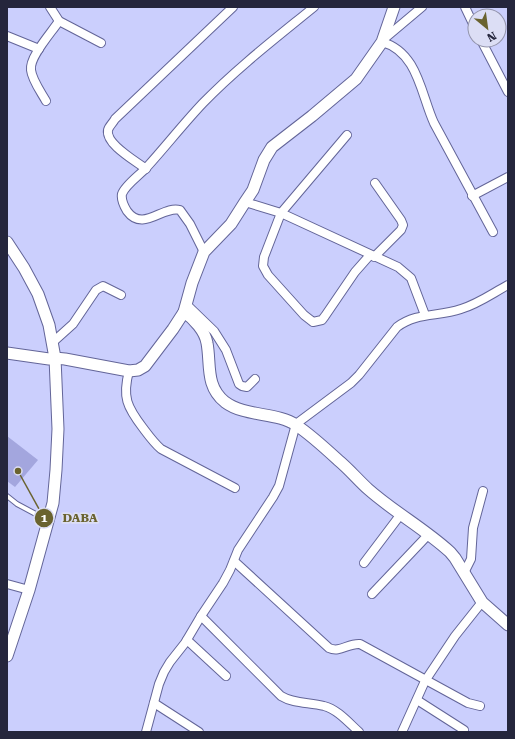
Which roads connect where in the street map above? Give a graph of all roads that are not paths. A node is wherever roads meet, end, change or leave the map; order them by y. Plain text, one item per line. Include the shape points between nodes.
1 (50, 7) edge
2 (233, 7) edge
3 (314, 7) edge
4 (394, 7) edge
5 (422, 7) edge
6 (59, 21) junction
7 (7, 36) edge
8 (383, 41) junction
9 (101, 43) dead end
10 (485, 48) edge
11 (39, 49) junction
12 (508, 92) edge
13 (46, 101) dead end
14 (347, 135) dead end
15 (146, 168) junction
16 (508, 177) edge
17 (375, 183) dead end
18 (472, 196) junction
19 (245, 202) junction
20 (281, 213) junction
21 (493, 232) dead end
22 (7, 242) edge
23 (204, 252) junction
24 (372, 256) junction
25 (508, 285) edge
26 (121, 295) dead end
27 (185, 308) junction
28 (425, 315) junction
29 (209, 335) junction
30 (53, 342) junction
31 (7, 353) edge
32 (55, 358) junction
33 (129, 371) junction
34 (255, 379) dead end
35 (296, 424) junction
36 (235, 488) dead end
37 (482, 491) dead end
38 (7, 496) edge
39 (401, 514) junction
40 (49, 521) junction
41 (428, 535) junction
42 (234, 561) junction
43 (364, 564) dead end
44 (464, 573) junction
45 (7, 584) edge
46 (29, 590) junction
47 (372, 594) dead end
48 (482, 602) junction
49 (201, 616) junction
50 (508, 625) edge
51 (187, 640) junction
52 (7, 656) edge
53 (226, 676) dead end
54 (425, 681) junction
55 (417, 700) junction
56 (154, 703) junction
57 (480, 706) dead end
58 (464, 730) dead end
59 (146, 732) edge
60 (199, 732) edge
61 (359, 732) edge
62 (402, 732) edge

1 - 6 street
2 - 15 street via 110,125 108,131 112,144
3 - 15 street via 253,56 203,103
4 - 8 street
5 - 8 street
6 - 9 street
6 - 11 street
7 - 11 street
8 - 18 street via 396,48 412,67 422,85 429,113
8 - 19 street via 356,79 272,147
10 - 12 street
11 - 13 street via 30,69
14 - 20 street
15 - 23 street via 122,193 123,203 128,212 137,218 149,219 169,210 180,210
16 - 18 street
17 - 24 street via 403,225 401,230
18 - 21 street
19 - 20 street
19 - 23 street via 231,224
20 - 24 street
20 - 24 street via 263,266 268,275 313,322 318,322 326,316 355,272
22 - 30 street via 38,294
23 - 27 street
24 - 28 street via 398,267 409,275
25 - 28 street via 464,309
26 - 30 street via 103,286 96,290 73,324
27 - 29 street
27 - 33 street via 169,335 145,366
28 - 35 street via 403,322 397,327 351,383
29 - 34 street via 220,340 239,384 247,387
29 - 35 street via 211,383 224,401 236,409
30 - 32 street
31 - 32 street
32 - 33 street
32 - 40 street via 58,446
33 - 36 street via 126,399 132,414 157,446
35 - 39 street via 338,459 368,490
35 - 42 street via 279,486 238,550
37 - 44 street via 471,559
38 - 40 lane
39 - 41 street
39 - 43 street
40 - 46 street
41 - 44 street via 450,552
41 - 47 street
42 - 49 street
42 - 54 street via 328,648 337,650 360,644
44 - 48 street
45 - 46 street
46 - 52 street
48 - 50 street
48 - 54 street via 455,636
49 - 51 street
49 - 61 street via 281,696 292,701 329,707
51 - 53 street
51 - 56 street via 164,672
54 - 55 street
54 - 57 street via 468,703
55 - 58 street
55 - 62 street
56 - 59 street
56 - 60 street

